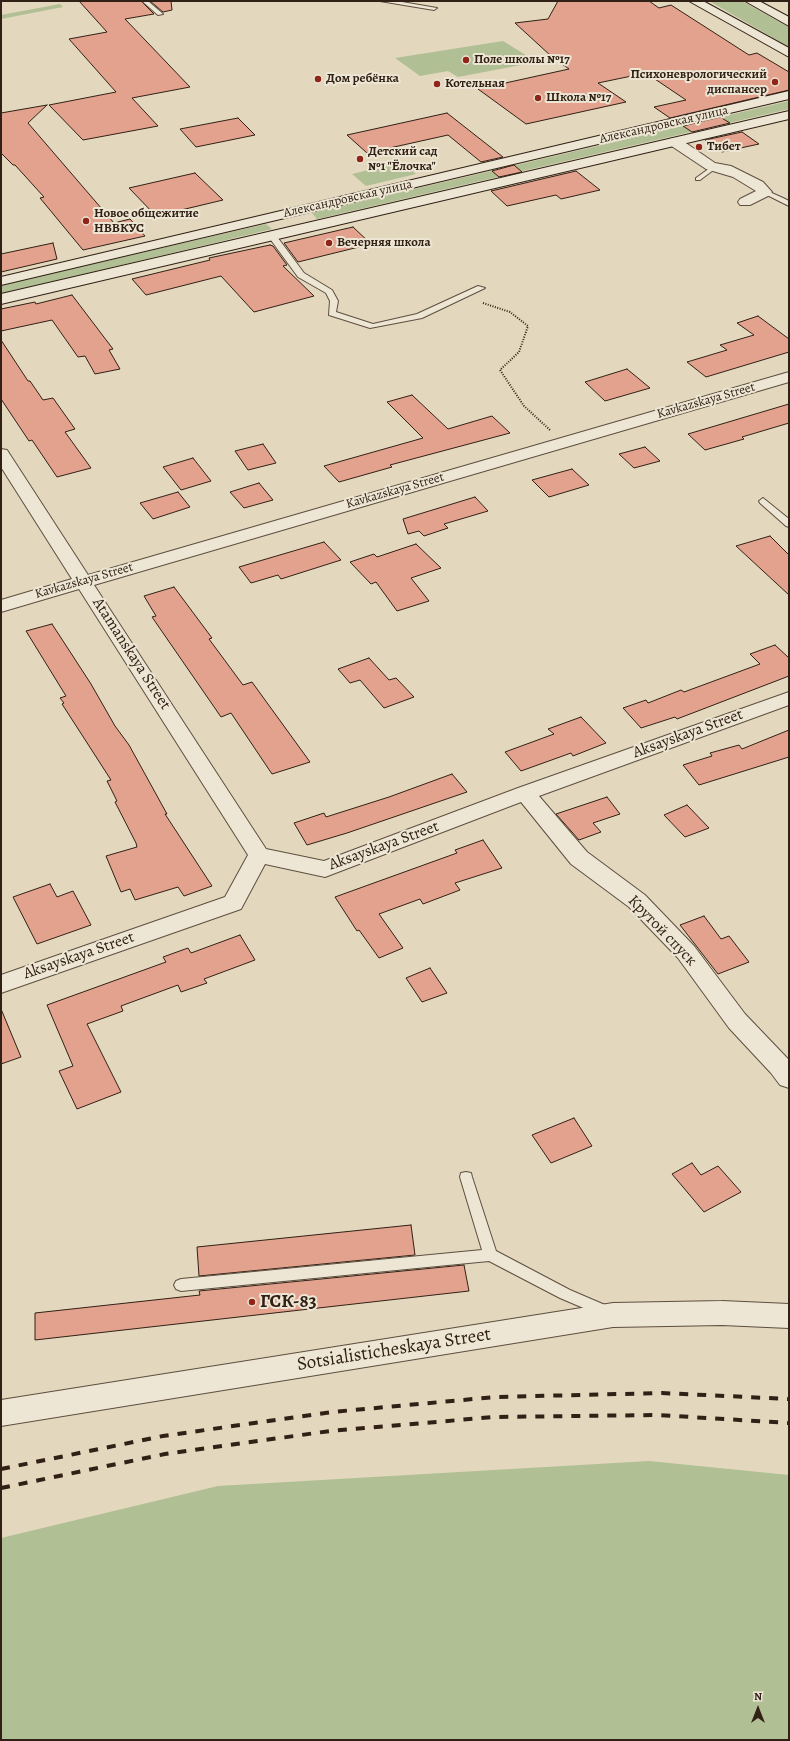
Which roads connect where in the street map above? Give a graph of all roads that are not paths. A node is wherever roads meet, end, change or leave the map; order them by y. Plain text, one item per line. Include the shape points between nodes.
1 (146, 1) edge
2 (383, 1) edge
3 (695, 1) edge
4 (751, 1) edge
5 (405, 2) edge
6 (434, 8) dead end
7 (160, 14) dead end
8 (789, 22) edge
9 (789, 53) edge
10 (789, 96) edge
11 (789, 115) edge
12 (675, 142) junction
13 (714, 167) junction
14 (698, 179) dead end
15 (765, 192) junction
16 (745, 202) dead end
17 (788, 204) dead end
18 (272, 236) junction
19 (1, 281) edge
20 (481, 288) dead end
21 (1, 299) edge
22 (789, 377) edge
23 (1, 454) edge
24 (763, 501) dead end
25 (789, 524) edge
26 (84, 581) junction
27 (1, 606) edge
28 (789, 698) edge
29 (525, 793) junction
30 (259, 855) junction
31 (1, 984) edge
32 (789, 1078) edge
33 (466, 1177) dead end
34 (490, 1255) junction
35 (181, 1285) dead end
36 (613, 1315) junction
37 (789, 1316) edge
38 (1, 1414) edge

1 - 7 lane
2 - 5 lane
3 - 9 street
4 - 8 street
5 - 6 lane
10 - 19 street, Александровская улица
11 - 12 street, Александровская улица
12 - 13 street
12 - 18 street, Александровская улица
13 - 14 lane
13 - 15 street via 738,174
15 - 16 street
15 - 17 lane
18 - 20 lane via 301,275 329,292 334,301 332,313 373,326 419,316
18 - 21 street, Александровская улица
22 - 26 street, Kavkazskaya Street
23 - 26 street, Atamanskaya Street
24 - 25 lane
26 - 27 street, Kavkazskaya Street
26 - 30 street, Atamanskaya Street
28 - 29 street, Aksayskaya Street
29 - 30 street, Aksayskaya Street via 325,869
29 - 32 street, Крутой спуск via 579,858 637,901 686,952 737,1021
30 - 31 street, Aksayskaya Street via 233,903
33 - 34 lane
34 - 35 lane
34 - 36 lane via 565,1294
36 - 37 street, Sotsialisticheskaya Street
36 - 38 street, Sotsialisticheskaya Street

